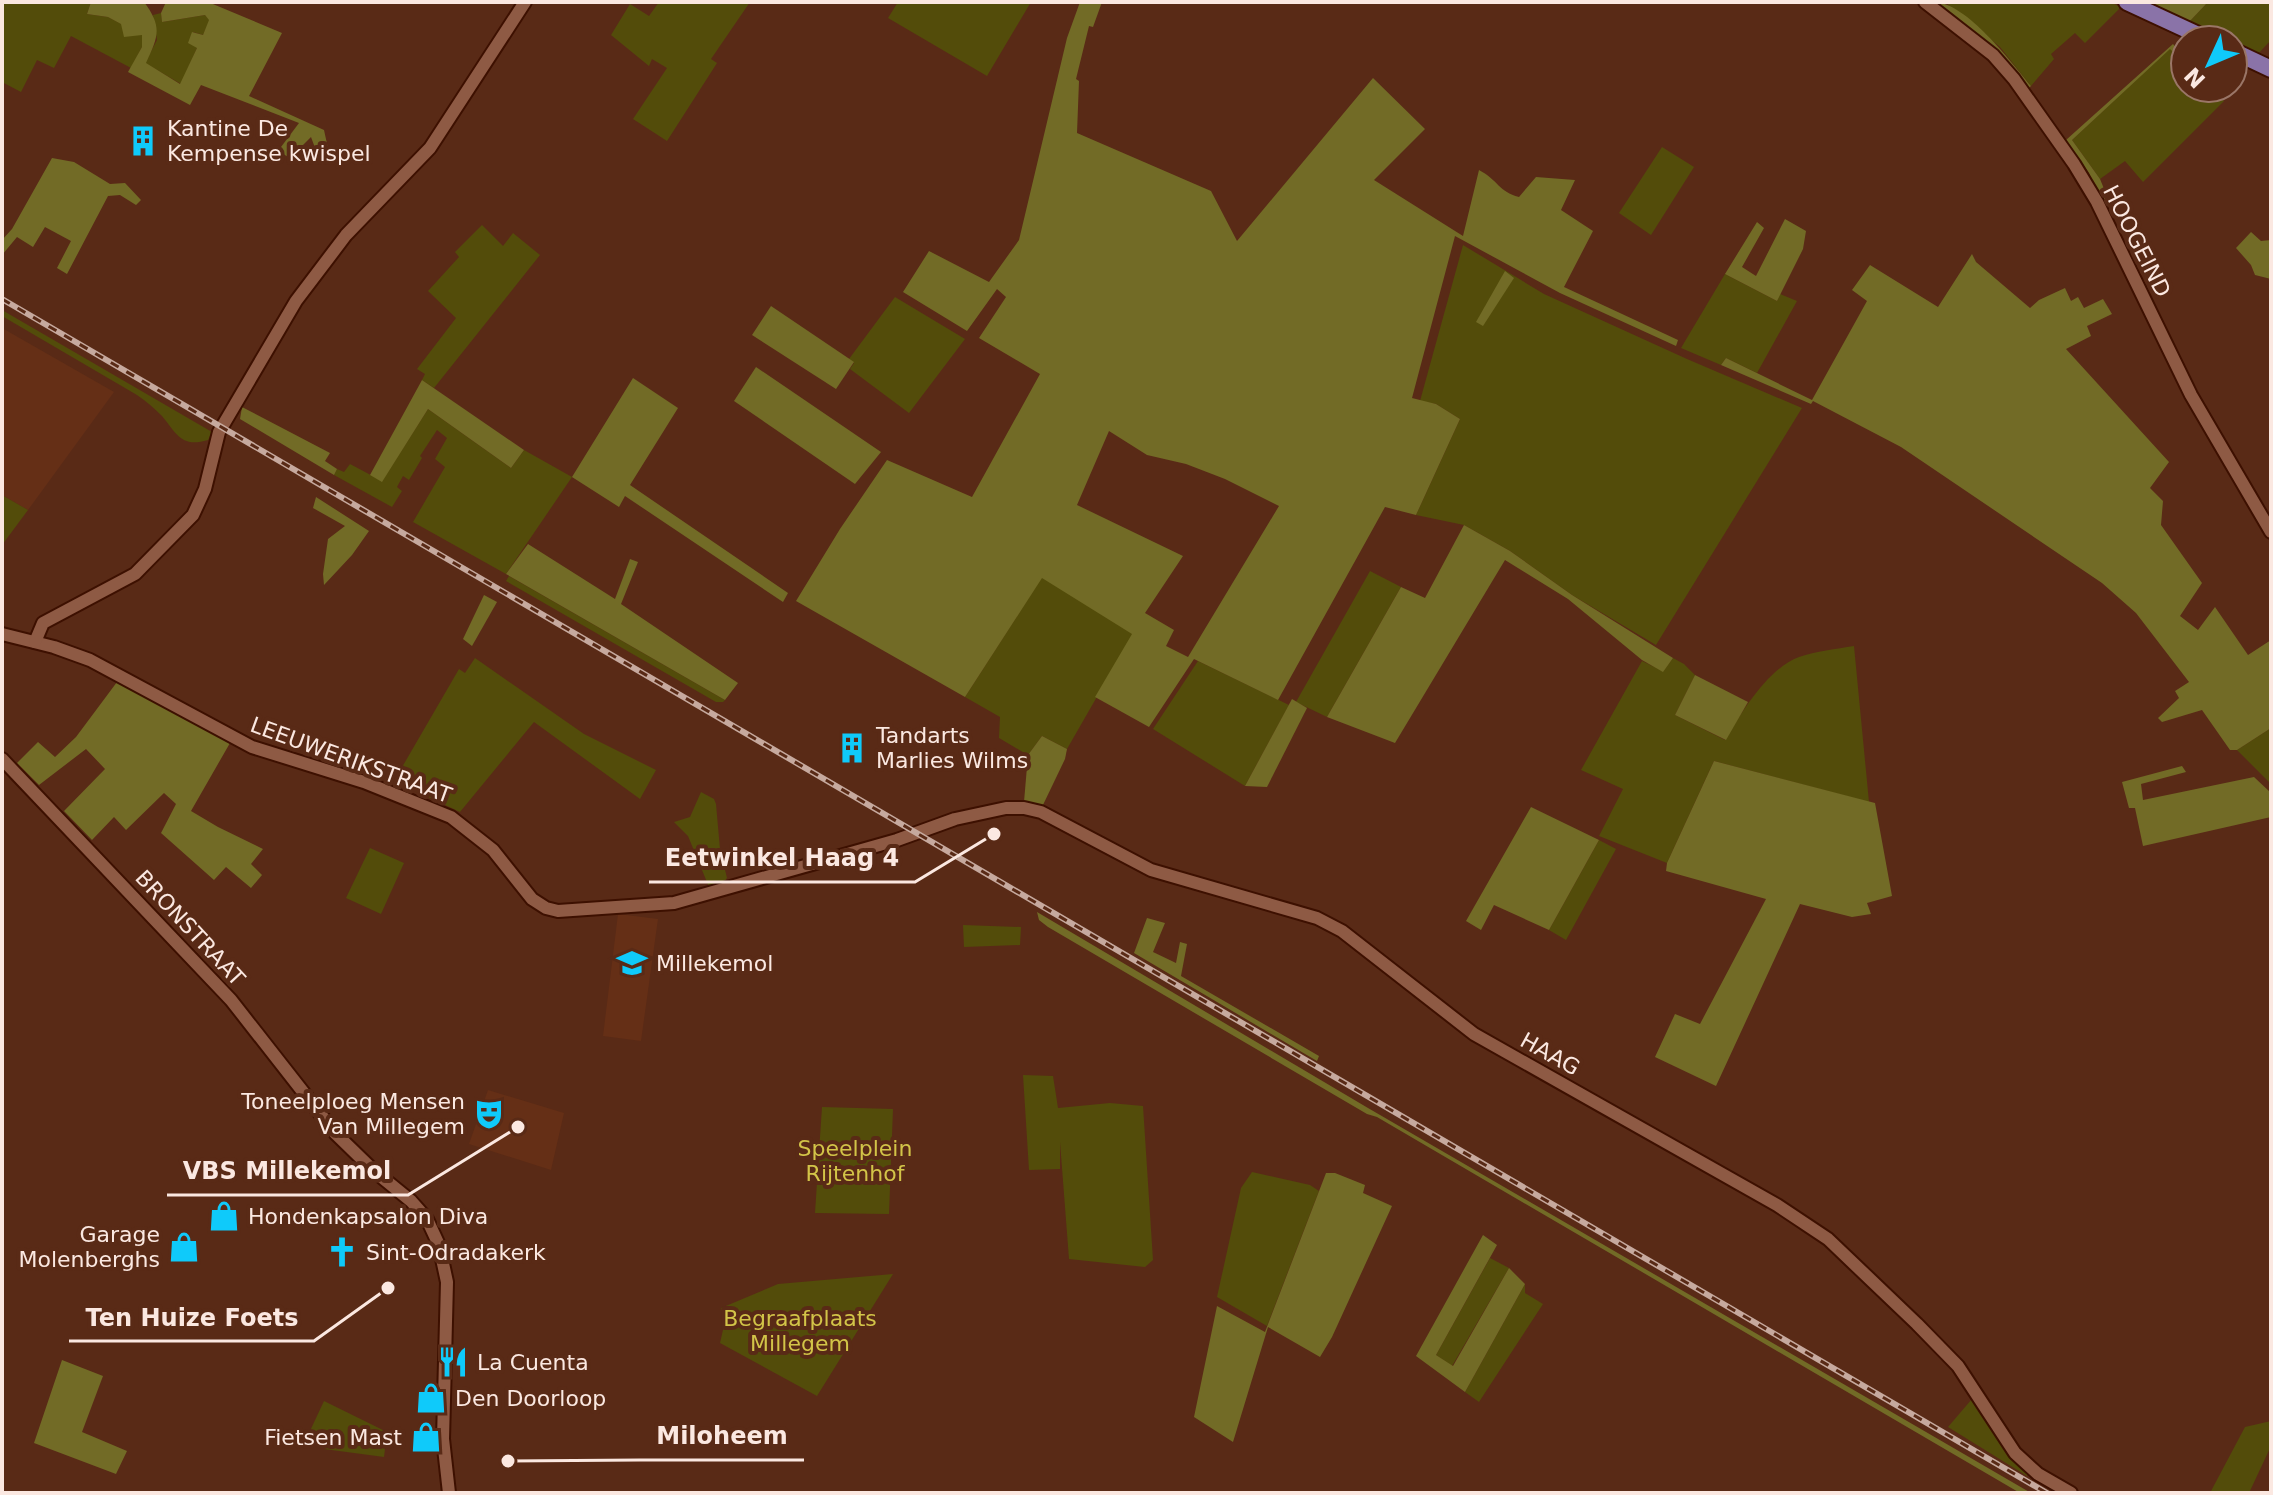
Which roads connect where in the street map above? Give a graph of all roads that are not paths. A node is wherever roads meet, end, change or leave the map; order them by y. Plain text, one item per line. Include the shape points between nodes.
1 (525, 2) edge
2 (1925, 2) edge
3 (2127, 2) edge
4 (2174, 24) edge
5 (2249, 59) edge
6 (2271, 69) edge
7 (2271, 532) edge
8 (2, 634) edge
9 (35, 642) junction
10 (2, 759) edge
11 (532, 899) joint
12 (449, 1493) edge
13 (2071, 1493) edge

1 - 9 street via 435,141 346,235 288,313 222,427 205,489 187,522 124,582 43,623
2 - 7 street, HOOGEIND via 2005,68 2074,164 2191,395
3 - 4 main road
5 - 6 main road
8 - 9 street, LEEUWERIKSTRAAT
9 - 11 street, LEEUWERIKSTRAAT via 90,660 252,747 364,782 451,817 493,850
10 - 12 street, BRONSTRAAT via 231,1000 336,1134 411,1201 433,1231 445,1263 443,1439
11 - 13 street, HAAG via 569,912 674,903 955,819 1024,808 1151,870 1317,918 1342,931 1474,1034 1828,1239 1958,1366 2015,1453

